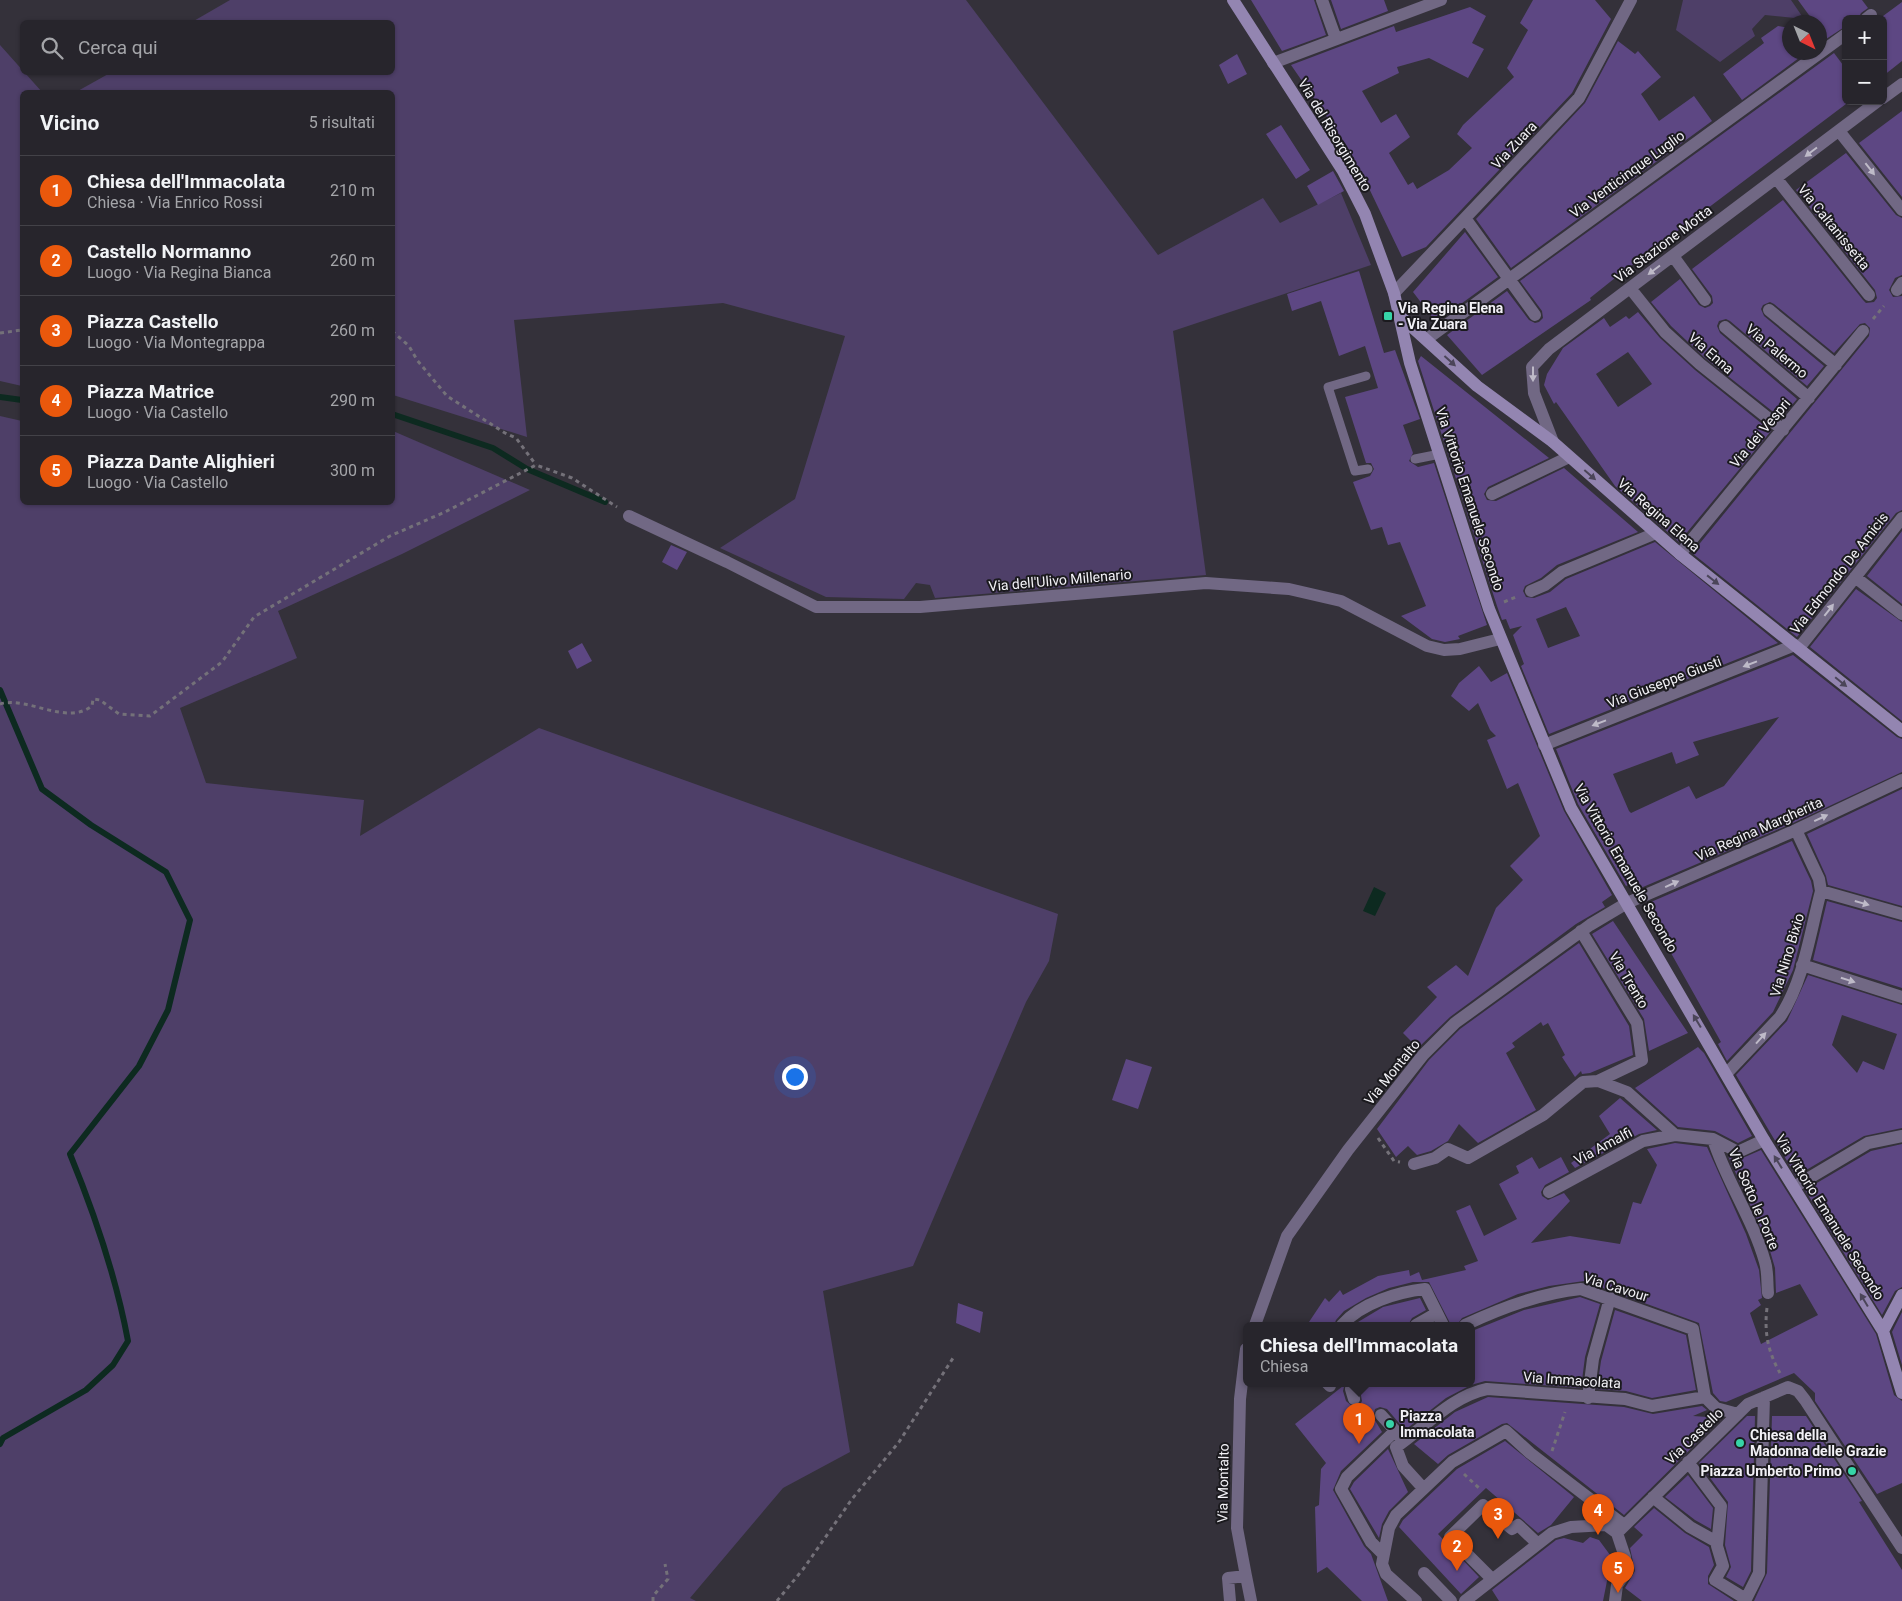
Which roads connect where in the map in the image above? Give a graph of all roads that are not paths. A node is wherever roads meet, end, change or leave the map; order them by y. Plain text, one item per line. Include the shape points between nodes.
1 (1233, 0) edge
2 (1322, 0) edge
3 (1441, 0) edge
4 (1631, 0) edge
5 (1842, 37) edge
6 (1336, 39) junction
7 (1273, 63) junction
8 (1902, 84) edge
9 (1887, 95) edge
10 (1873, 105) edge
11 (1839, 130) junction
12 (1776, 178) junction
13 (1902, 210) edge
14 (1465, 218) junction
15 (1672, 256) junction
16 (1509, 279) junction
17 (1630, 288) junction
18 (1394, 293) junction
19 (1869, 295) dead end
20 (1704, 300) dead end
21 (1769, 310) dead end
22 (1536, 314) dead end
23 (1401, 318) junction
24 (1725, 327) dead end
25 (1863, 331) road end
26 (1427, 339) junction
27 (1836, 364) junction
28 (1366, 376) dead end
29 (1809, 398) junction
30 (1783, 430) junction
31 (1553, 442) junction
32 (1440, 454) junction
33 (1569, 457) junction
34 (1415, 459) dead end
35 (1368, 469) dead end
36 (1492, 494) dead end
37 (629, 516) road end
38 (1902, 518) edge
39 (1656, 533) junction
40 (1680, 554) junction
41 (1855, 577) junction
42 (1531, 591) road end
43 (1902, 614) edge
44 (1500, 638) junction
45 (1797, 647) junction
46 (1902, 731) edge
47 (1544, 745) junction
48 (1902, 780) edge
49 (1796, 830) junction
50 (1821, 891) junction
51 (1627, 903) junction
52 (1902, 914) edge
53 (1581, 931) junction
54 (1802, 965) junction
55 (1902, 997) edge
56 (1727, 1073) junction
57 (1598, 1081) junction
58 (1675, 1135) junction
59 (1902, 1136) edge
60 (1713, 1139) junction
61 (1764, 1140) junction
62 (1414, 1164) road end
63 (1794, 1187) junction
64 (1549, 1192) dead end
65 (1768, 1293) road end
66 (1902, 1295) edge
67 (1610, 1298) junction
68 (1437, 1313) junction
69 (1256, 1322) edge
70 (1344, 1322) edge
71 (1421, 1322) edge
72 (1442, 1322) edge
73 (1472, 1322) edge
74 (1883, 1332) junction
75 (1243, 1374) edge
76 (1352, 1387) edge
77 (1902, 1393) edge
78 (1705, 1397) junction
79 (1764, 1397) junction
80 (1588, 1398) junction
81 (1354, 1399) dead end
82 (1738, 1414) junction
83 (1380, 1415) dead end
84 (1391, 1435) junction
85 (1408, 1438) junction
86 (1688, 1462) junction
87 (1424, 1488) junction
88 (1653, 1497) junction
89 (1624, 1526) junction
90 (1717, 1542) junction
91 (1538, 1544) junction
92 (1902, 1548) edge
93 (1383, 1554) junction
94 (1424, 1573) dead end
95 (1246, 1576) junction
96 (1492, 1579) junction
97 (1745, 1600) edge
98 (1230, 1601) edge
99 (1251, 1601) edge
100 (1416, 1601) edge
101 (1451, 1601) edge
102 (1465, 1601) edge
103 (1614, 1601) edge

1 - 7 street, Via del Risorgimento
2 - 6 street
3 - 6 street
4 - 14 street, Via Zuara via 1579,98
5 - 16 street, Via Venticinque Luglio
6 - 7 street
7 - 18 street, Via del Risorgimento via 1343,171 1365,214
8 - 9 street
10 - 11 street, Via Stazione Motta
11 -> 12 street, Via Stazione Motta
11 -> 13 street
12 - 15 street, Via Stazione Motta
12 - 19 street, Via Caltanissetta
14 - 16 street
14 - 18 street, Via Zuara
15 -> 17 street, Via Stazione Motta
15 - 20 street
16 - 22 street
16 - 26 street, Via Venticinque Luglio
17 - 30 street, Via Enna via 1665,332
17 -> 31 street, Via Stazione Motta via 1549,349 1532,367 1534,393
18 - 23 street, Via Vittorio Emanuele Secondo
21 - 27 street
23 - 26 street, Via Regina Elena
23 - 32 street, Via Vittorio Emanuele Secondo via 1410,363
24 - 29 street, Via Palermo
25 - 27 street, Via dei Vespri
26 -> 31 street, Via Regina Elena via 1477,386
27 - 29 street, Via dei Vespri
28 - 35 lane via 1328,387 1355,472
29 - 30 street, Via dei Vespri
30 - 40 street, Via dei Vespri
31 - 33 street, Via Regina Elena
32 - 34 lane
32 - 44 street, Via Vittorio Emanuele Secondo
33 - 36 street
33 -> 39 street, Via Regina Elena
37 - 44 street, Via dell'Ulivo Millenario via 816,607 920,607 1206,583 1289,589 1341,601 1427,646 1444,650
38 - 41 street, Via Edmondo De Amicis
39 - 40 street, Via Regina Elena
39 - 42 street via 1562,572
40 -> 45 street, Via Regina Elena
41 - 43 street
45 -> 41 street, Via Edmondo De Amicis
44 - 47 street, Via Vittorio Emanuele Secondo
45 -> 46 street, Via Regina Elena
45 -> 47 street, Via Giuseppe Giusti
47 - 51 street, Via Vittorio Emanuele Secondo via 1572,808
49 -> 48 street, Via Regina Margherita
49 - 50 street via 1819,879
51 -> 49 street, Via Regina Margherita
50 -> 52 street
50 - 54 street, Via Nino Bixio
51 - 53 street, Via Montalto
56 -> 51 street, Via Vittorio Emanuele Secondo
53 - 57 street, Via Trento via 1637,1023 1642,1060
53 - 69 street, Via Montalto via 1455,1023 1422,1055 1348,1150 1287,1236
54 -> 55 street
56 -> 54 street, Via Nino Bixio via 1780,1017
56 - 61 street, Via Vittorio Emanuele Secondo
57 - 58 street via 1627,1092
57 - 62 street via 1583,1082 1543,1115 1468,1158 1448,1149 1436,1158
58 - 60 street, Via Amalfi
58 - 64 street, Via Amalfi via 1643,1141
59 - 63 street via 1868,1143
60 - 61 street via 1738,1152
60 - 65 street, Via Sotto le Porte via 1765,1263
63 -> 61 street, Via Vittorio Emanuele Secondo
74 -> 63 street, Via Vittorio Emanuele Secondo
66 - 74 street
67 - 73 street, Via Cavour via 1581,1289 1563,1290
67 - 78 street, Via Cavour via 1693,1329
67 - 80 street via 1593,1359
68 - 70 street via 1426,1289 1401,1292 1350,1315
68 - 71 street
68 - 72 street
74 - 77 street, Via Vittorio Emanuele Secondo
75 - 95 street, Via Montalto via 1237,1528
76 - 81 street
78 - 80 street, Via Immacolata via 1652,1406 1625,1399
78 - 82 street via 1716,1408
79 - 82 street, Via Castello via 1748,1404
79 - 92 street, Via Castello via 1788,1387 1798,1391
79 - 97 street via 1759,1573
80 - 85 street, Via Immacolata via 1487,1388 1478,1390 1435,1416
82 - 86 street, Via Castello
83 - 84 street
84 - 85 street
84 - 93 street via 1347,1477 1341,1489 1371,1542
85 - 87 street via 1396,1447 1403,1466
86 - 88 street, Via Castello
86 - 90 street via 1720,1506
87 - 89 street via 1452,1462 1506,1431
87 - 93 street via 1396,1515 1389,1528
88 - 89 street, Via Castello
88 - 90 street via 1690,1527
89 - 91 street via 1571,1527 1552,1533
89 - 103 street via 1627,1571 1617,1585
90 - 97 street via 1724,1566 1715,1580
91 - 96 street
91 - 96 street via 1518,1525 1512,1529 1483,1505 1450,1537
93 - 100 street via 1386,1574
94 - 101 street
95 - 98 street via 1228,1578
95 - 99 street, Via Montalto
96 - 102 street

